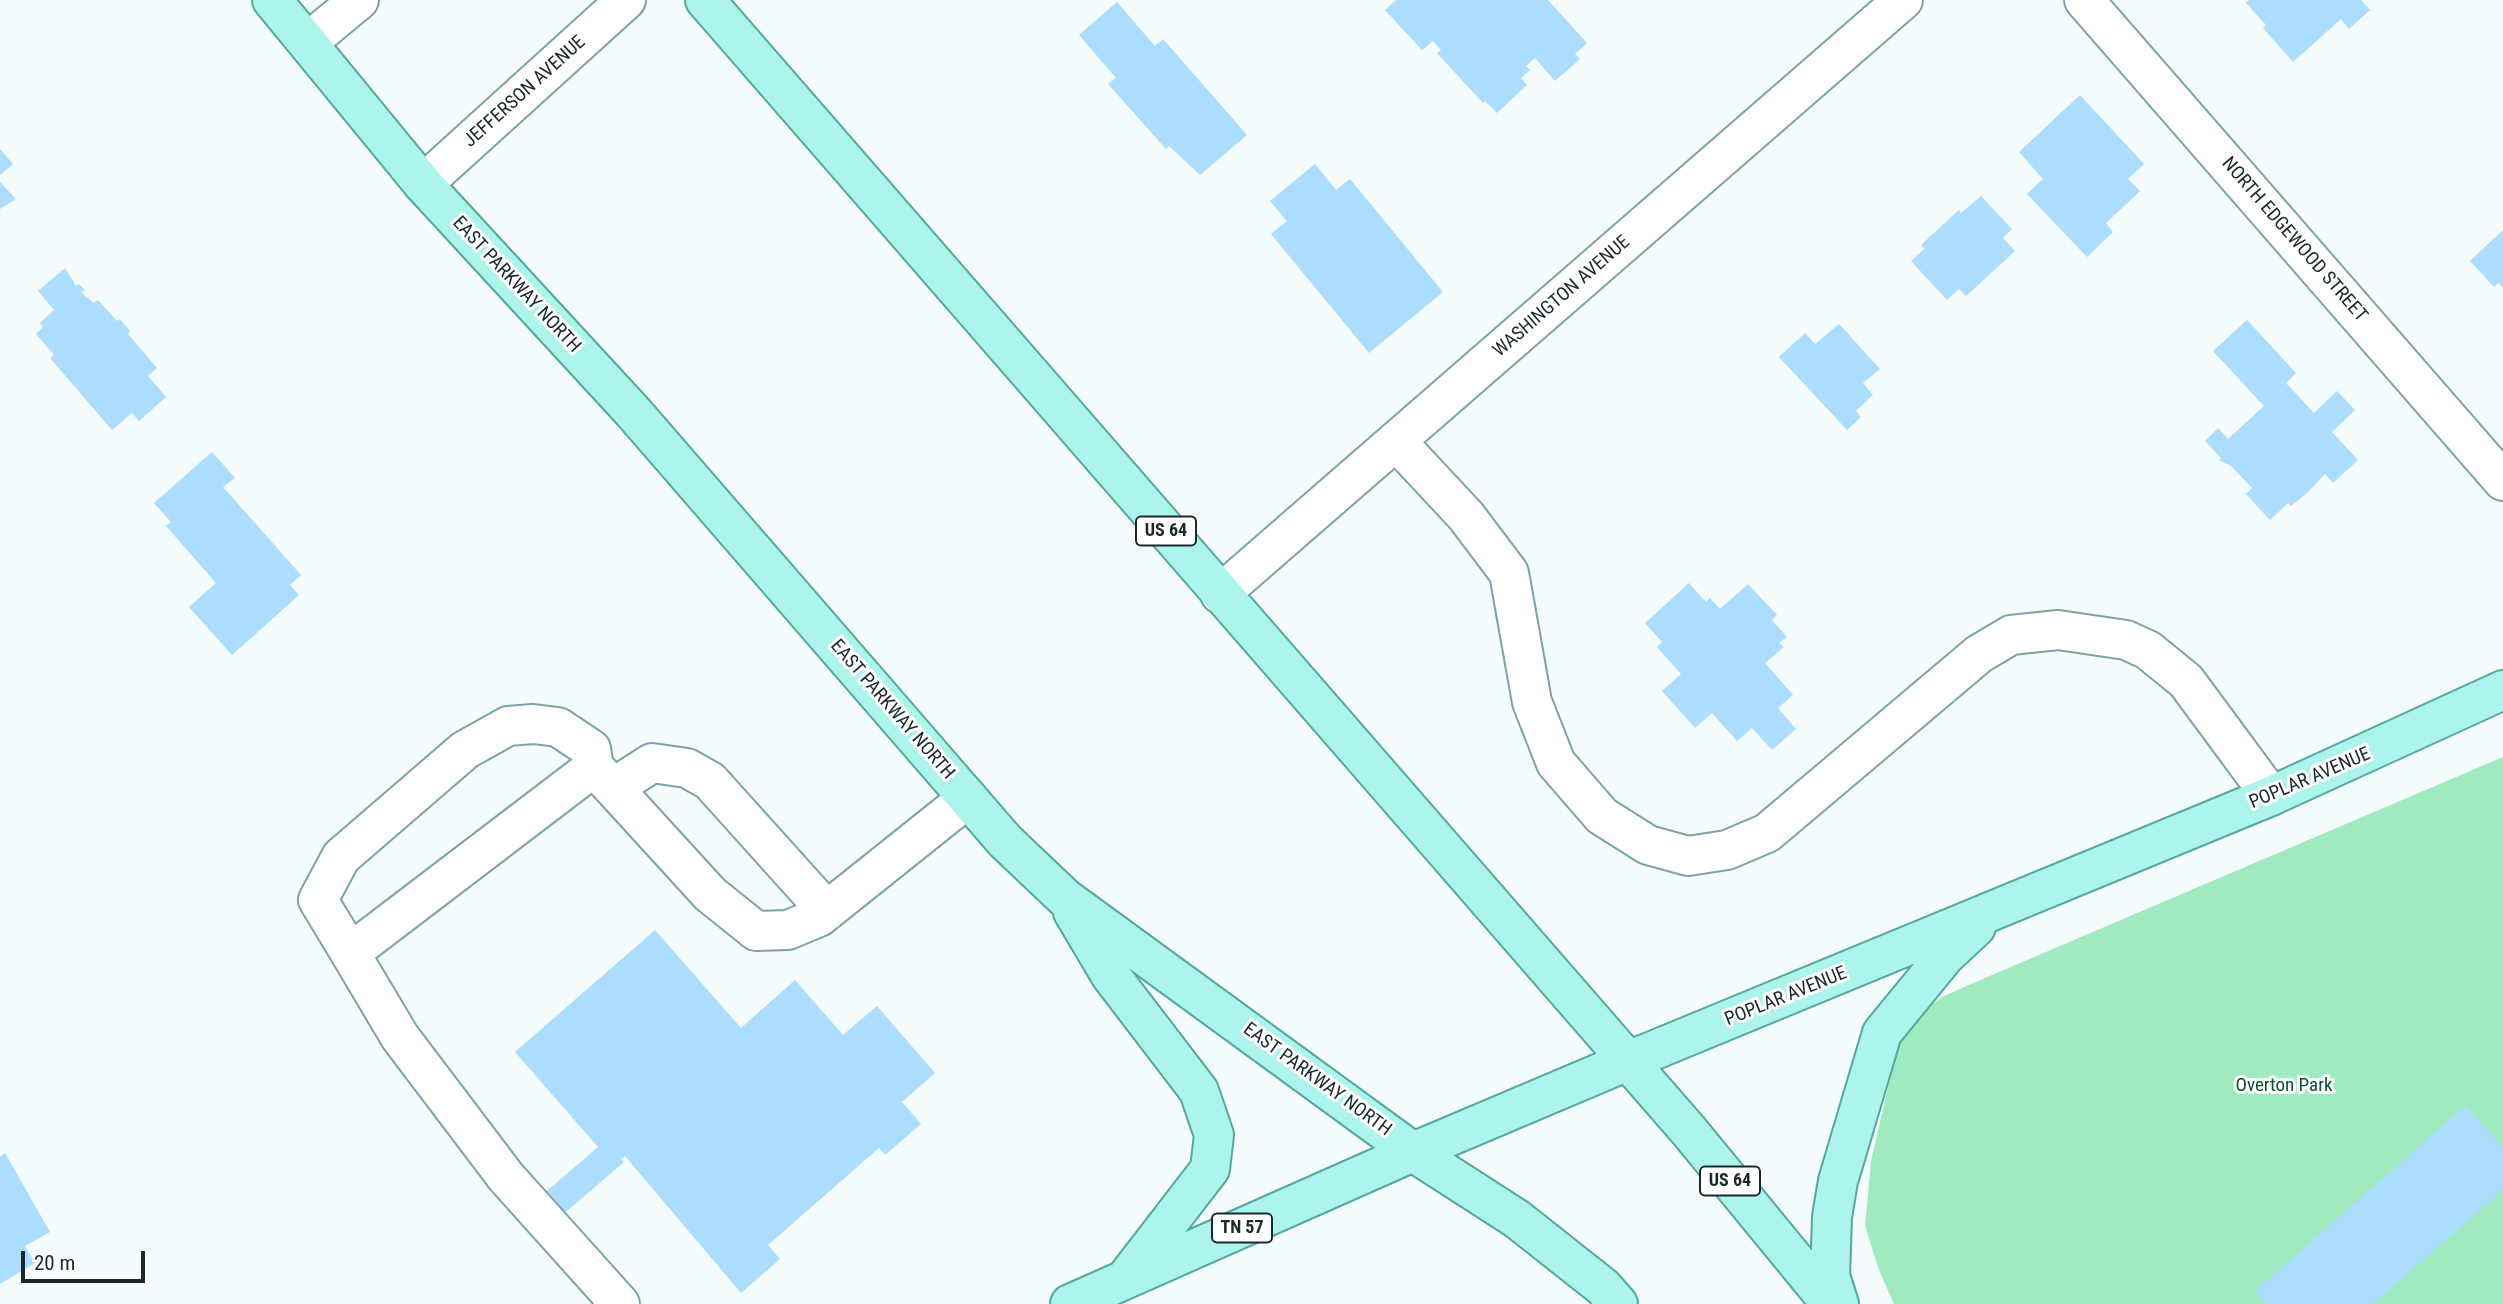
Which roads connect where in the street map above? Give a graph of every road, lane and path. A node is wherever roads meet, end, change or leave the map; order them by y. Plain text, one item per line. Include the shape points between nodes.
1 (272, 0) edge
2 (359, 0) edge
3 (626, 0) edge
4 (705, 0) edge
5 (1903, 0) edge
6 (2084, 0) edge
7 (308, 42) junction
8 (423, 184) junction
9 (1396, 441) junction
10 (2503, 481) edge
11 (1220, 594) junction
12 (2503, 691) edge
13 (603, 777) junction
14 (2270, 796) junction
15 (968, 798) junction
16 (1065, 898) junction
17 (827, 911) junction
18 (1991, 913) junction
19 (350, 953) junction
20 (1628, 1061) junction
21 (1413, 1152) junction
22 (1124, 1280) junction
23 (620, 1304) edge
24 (1071, 1304) edge
25 (1618, 1304) edge
26 (1831, 1304) edge
27 (1839, 1304) edge

1 - 7 main road, EAST PARKWAY NORTH
2 - 7 street
3 - 8 street, JEFFERSON AVENUE
4 - 11 main road, US 64
5 - 9 street, WASHINGTON AVENUE
6 - 10 street, NORTH EDGEWOOD STREET
7 - 8 main road, EAST PARKWAY NORTH
8 - 15 main road, EAST PARKWAY NORTH via 634,413
9 - 11 street, WASHINGTON AVENUE
9 - 14 street via 1466,516 1509,573 1532,702 1556,763 1602,816 1648,845 1688,856 1727,850 1767,833 1979,654 2011,635 2058,630 2126,640 2148,650 2186,681
11 - 20 main road, US 64
12 - 14 main road, POPLAR AVENUE
13 - 17 street via 652,763 687,768 710,781
13 - 17 street via 710,894 756,931 788,930
13 - 19 street
13 - 19 street via 591,749 558,727 508,726 466,750 341,857 318,900
14 - 18 main road, POPLAR AVENUE
15 - 16 main road, EAST PARKWAY NORTH
15 - 17 street
16 - 21 main road, EAST PARKWAY NORTH
16 - 22 main road via 1111,976 1199,1091 1214,1135 1210,1169
18 - 20 main road, POPLAR AVENUE
18 - 27 main road via 1945,956 1882,1033 1838,1181 1832,1217 1830,1276
19 - 23 street via 400,1037 506,1177
20 - 21 main road, POPLAR AVENUE / TN 57
20 - 26 main road, US 64
21 - 22 main road, POPLAR AVENUE / TN 57
21 - 25 main road, EAST PARKWAY NORTH via 1517,1219
22 - 24 main road, POPLAR AVENUE / TN 57

